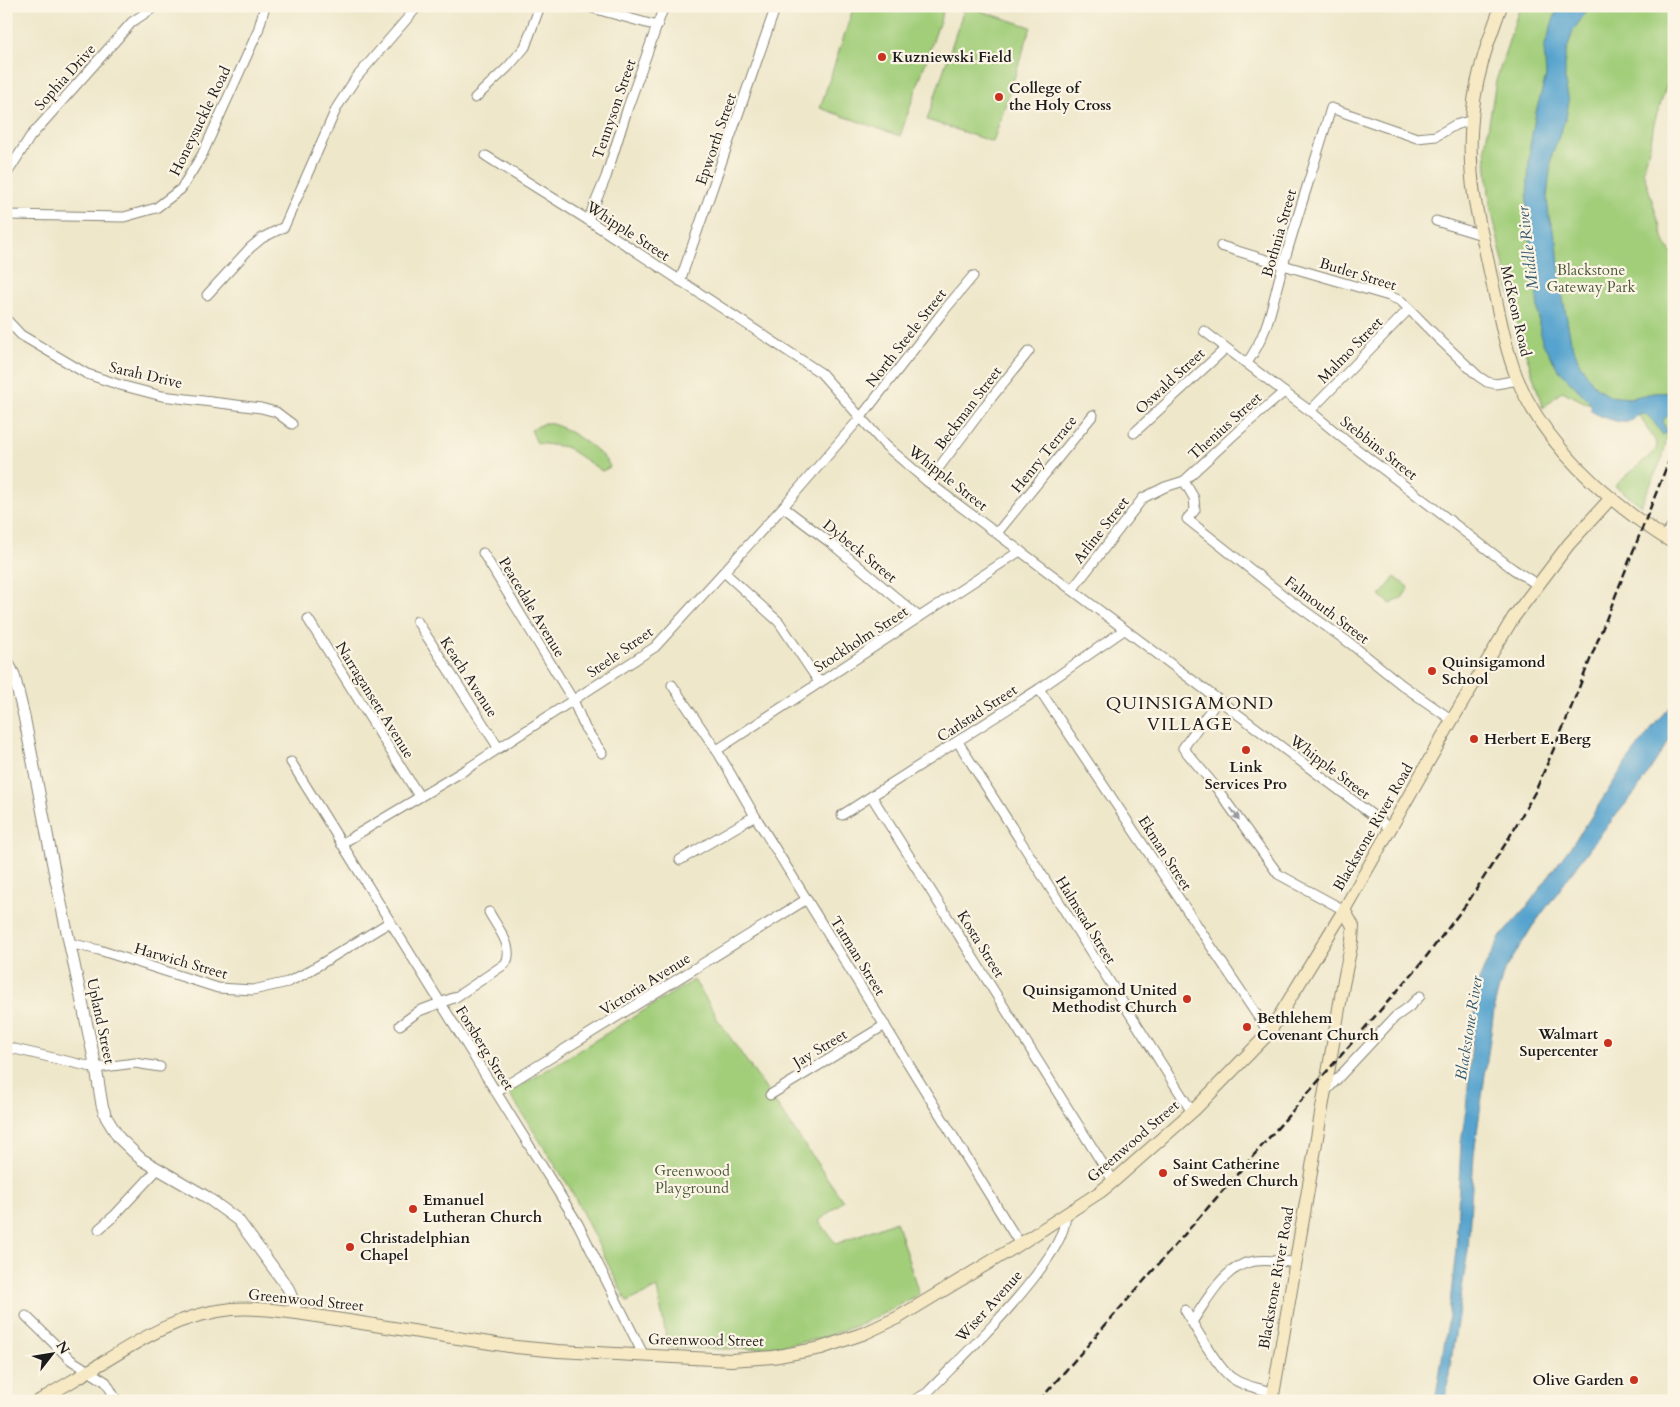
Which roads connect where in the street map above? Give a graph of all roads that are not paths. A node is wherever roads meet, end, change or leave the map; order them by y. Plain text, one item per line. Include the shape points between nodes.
1 (156, 6) edge
2 (265, 6) edge
3 (418, 6) edge
4 (540, 6) edge
5 (585, 6) edge
6 (664, 6) edge
7 (776, 6) edge
8 (1502, 6) edge
9 (657, 26) junction
10 (475, 98) dead end
11 (1473, 120) junction
12 (486, 156) dead end
13 (6, 175) edge
14 (6, 215) edge
15 (588, 220) junction
16 (1436, 221) dead end
17 (1482, 235) junction
18 (1221, 246) dead end
19 (1283, 265) junction
20 (973, 276) dead end
21 (680, 281) junction
22 (207, 295) dead end
23 (1409, 309) junction
24 (6, 318) edge
25 (1204, 330) dead end
26 (1226, 349) junction
27 (1029, 351) dead end
28 (1246, 363) junction
29 (1518, 380) junction
30 (1284, 392) junction
31 (1310, 411) junction
32 (1093, 416) dead end
33 (861, 417) junction
34 (292, 424) dead end
35 (1134, 433) dead end
36 (1184, 481) junction
37 (928, 482) junction
38 (1611, 498) junction
39 (783, 507) junction
40 (1674, 523) edge
41 (997, 534) junction
42 (1669, 540) edge
43 (1020, 551) junction
44 (1674, 551) edge
45 (483, 553) dead end
46 (724, 572) junction
47 (1538, 585) junction
48 (1072, 590) junction
49 (919, 617) junction
50 (308, 619) dead end
51 (417, 621) dead end
52 (1124, 630) junction
53 (6, 659) edge
54 (819, 682) junction
55 (672, 685) dead end
56 (1039, 689) junction
57 (573, 700) junction
58 (1218, 700) junction
59 (1452, 720) junction
60 (958, 742) junction
61 (498, 747) junction
62 (717, 750) junction
63 (602, 754) dead end
64 (291, 762) dead end
65 (419, 796) junction
66 (872, 797) junction
67 (842, 815) dead end
68 (755, 816) junction
69 (1390, 829) junction
70 (341, 844) junction
71 (680, 860) dead end
72 (807, 899) junction
73 (1344, 910) junction
74 (488, 912) dead end
75 (390, 922) junction
76 (69, 943) junction
77 (1420, 996) dead end
78 (441, 1003) junction
79 (400, 1025) dead end
80 (885, 1025) junction
81 (1269, 1033) junction
82 (6, 1047) edge
83 (160, 1067) dead end
84 (96, 1068) junction
85 (497, 1091) junction
86 (1324, 1092) junction
87 (770, 1095) dead end
88 (1192, 1112) junction
89 (157, 1170) junction
90 (1114, 1182) junction
91 (1066, 1215) junction
92 (100, 1229) dead end
93 (1020, 1244) junction
94 (1295, 1262) junction
95 (1185, 1310) dead end
96 (294, 1312) junction
97 (26, 1316) dead end
98 (1192, 1322) junction
99 (644, 1356) junction
100 (87, 1372) junction
101 (1272, 1397) edge
102 (40, 1401) edge
103 (117, 1401) edge
104 (912, 1401) edge

1 - 13 street, Sophia Drive via 132,22 30,137
2 - 14 street, Honeysuckle Road via 258,31 202,155 181,189 156,208 124,217
3 - 22 street via 336,106 284,227 250,248
4 - 10 street via 525,47
5 - 9 street
6 - 9 street, Tennyson Street
7 - 21 street, Epworth Street
8 - 11 main road, McKeon Road via 1480,67
9 - 15 street, Tennyson Street via 606,177
11 - 17 main road, McKeon Road via 1473,186
11 - 19 street, Bothnia Street via 1455,125 1436,136 1417,138 1332,108
12 - 15 street, Whipple Street
15 - 21 street, Whipple Street
16 - 17 street
17 - 29 main road, McKeon Road
18 - 19 street, Butler Street
19 - 23 street, Butler Street via 1389,296
19 - 28 street, Bothnia Street via 1265,330
20 - 33 street, North Steele Street
21 - 33 street, Whipple Street via 821,373
23 - 29 street, Butler Street via 1478,376 1496,384
23 - 31 street, Malmo Street
24 - 34 street, Sarah Drive via 21,335 87,374 162,396 261,408 276,412
25 - 26 street, Stebbins Street
26 - 28 street, Stebbins Street
26 - 35 street, Oswald Street
27 - 37 street, Beckman Street
28 - 30 street, Stebbins Street
29 - 38 main road, McKeon Road via 1548,433
30 - 31 street, Stebbins Street
30 - 36 street, Thenius Street
31 - 47 street, Stebbins Street
32 - 41 street, Henry Terrace
33 - 37 street, Whipple Street via 885,445
33 - 39 street, Steele Street
36 - 48 street, Arline Street via 1143,498
36 - 59 street, Falmouth Street via 1194,498 1195,510 1187,519
37 - 41 street, Whipple Street
38 - 42 main road, McKeon Road
38 - 47 main road, Blackstone River Road via 1569,544
39 - 46 street, Steele Street
39 - 49 street, Dybeck Street
40 - 42 street
41 - 43 street, Whipple Street
42 - 44 main road, McKeon Road
43 - 48 street, Whipple Street
43 - 49 street, Stockholm Street
45 - 57 street, Peacedale Avenue
46 - 54 street via 779,622
46 - 57 street, Steele Street via 655,647
47 - 59 main road, Blackstone River Road via 1513,618
48 - 52 street, Whipple Street
49 - 54 street, Stockholm Street
50 - 65 street, Narragansett Avenue
51 - 61 street, Keach Avenue
52 - 56 street, Carlstad Street
52 - 58 street, Whipple Street
53 - 76 street, Upland Street via 14,675 24,716
54 - 62 street, Stockholm Street
55 - 62 street, Tatman Street
56 - 60 street, Carlstad Street
56 - 81 street, Ekman Street
57 - 61 street, Steele Street
57 - 63 street, Peacedale Avenue via 585,728
58 - 69 street, Whipple Street
58 -> 73 street via 1183,748 1215,786 1278,874
59 - 69 main road, Blackstone River Road
60 - 66 street, Carlstad Street
60 - 88 street, Halmstad Street
61 - 65 street, Steele Street
62 - 68 street, Tatman Street
64 - 70 street, Forsberg Street
65 - 70 street, Steele Street
66 - 67 street, Carlstad Street
66 - 90 street, Kosta Street
68 - 71 street
68 - 72 street, Tatman Street
69 - 73 main road, Blackstone River Road
70 - 75 street, Forsberg Street
72 - 80 street, Tatman Street
72 - 85 street, Victoria Avenue
73 - 81 main road, Greenwood Street
73 - 86 main road, Blackstone River Road via 1353,926 1352,941
74 - 78 street via 508,946 507,961 456,998
75 - 76 street, Harwich Street via 304,974 253,990 218,988
75 - 78 street, Forsberg Street
76 - 84 street, Upland Street
77 - 86 street via 1395,1017
78 - 79 street via 419,1011
78 - 85 street, Forsberg Street
80 - 87 street, Jay Street
80 - 93 street, Tatman Street
81 - 88 main road, Greenwood Street
82 - 84 street
83 - 84 street via 135,1063
84 - 89 street, Upland Street via 106,1117 128,1148
85 - 99 street, Forsberg Street via 578,1224
86 - 94 main road, Blackstone River Road
88 - 90 main road, Greenwood Street
89 - 92 street
89 - 96 street, Upland Street via 205,1196 238,1220 288,1288
90 - 91 main road, Greenwood Street
91 - 93 main road, Greenwood Street
91 - 104 street, Wiser Avenue via 1065,1225 1052,1252 1012,1306 927,1392
93 - 99 main road, Greenwood Street via 898,1317 865,1333 821,1348 750,1360
94 - 98 street via 1259,1260 1239,1265 1226,1276
94 - 101 main road, Blackstone River Road
95 - 98 street
96 - 99 main road, Greenwood Street via 516,1348
96 - 100 main road, Greenwood Street via 233,1309 186,1318 155,1331
97 - 100 street
98 - 101 street via 1228,1376
100 - 102 main road, Greenwood Street
100 - 103 street via 106,1382

